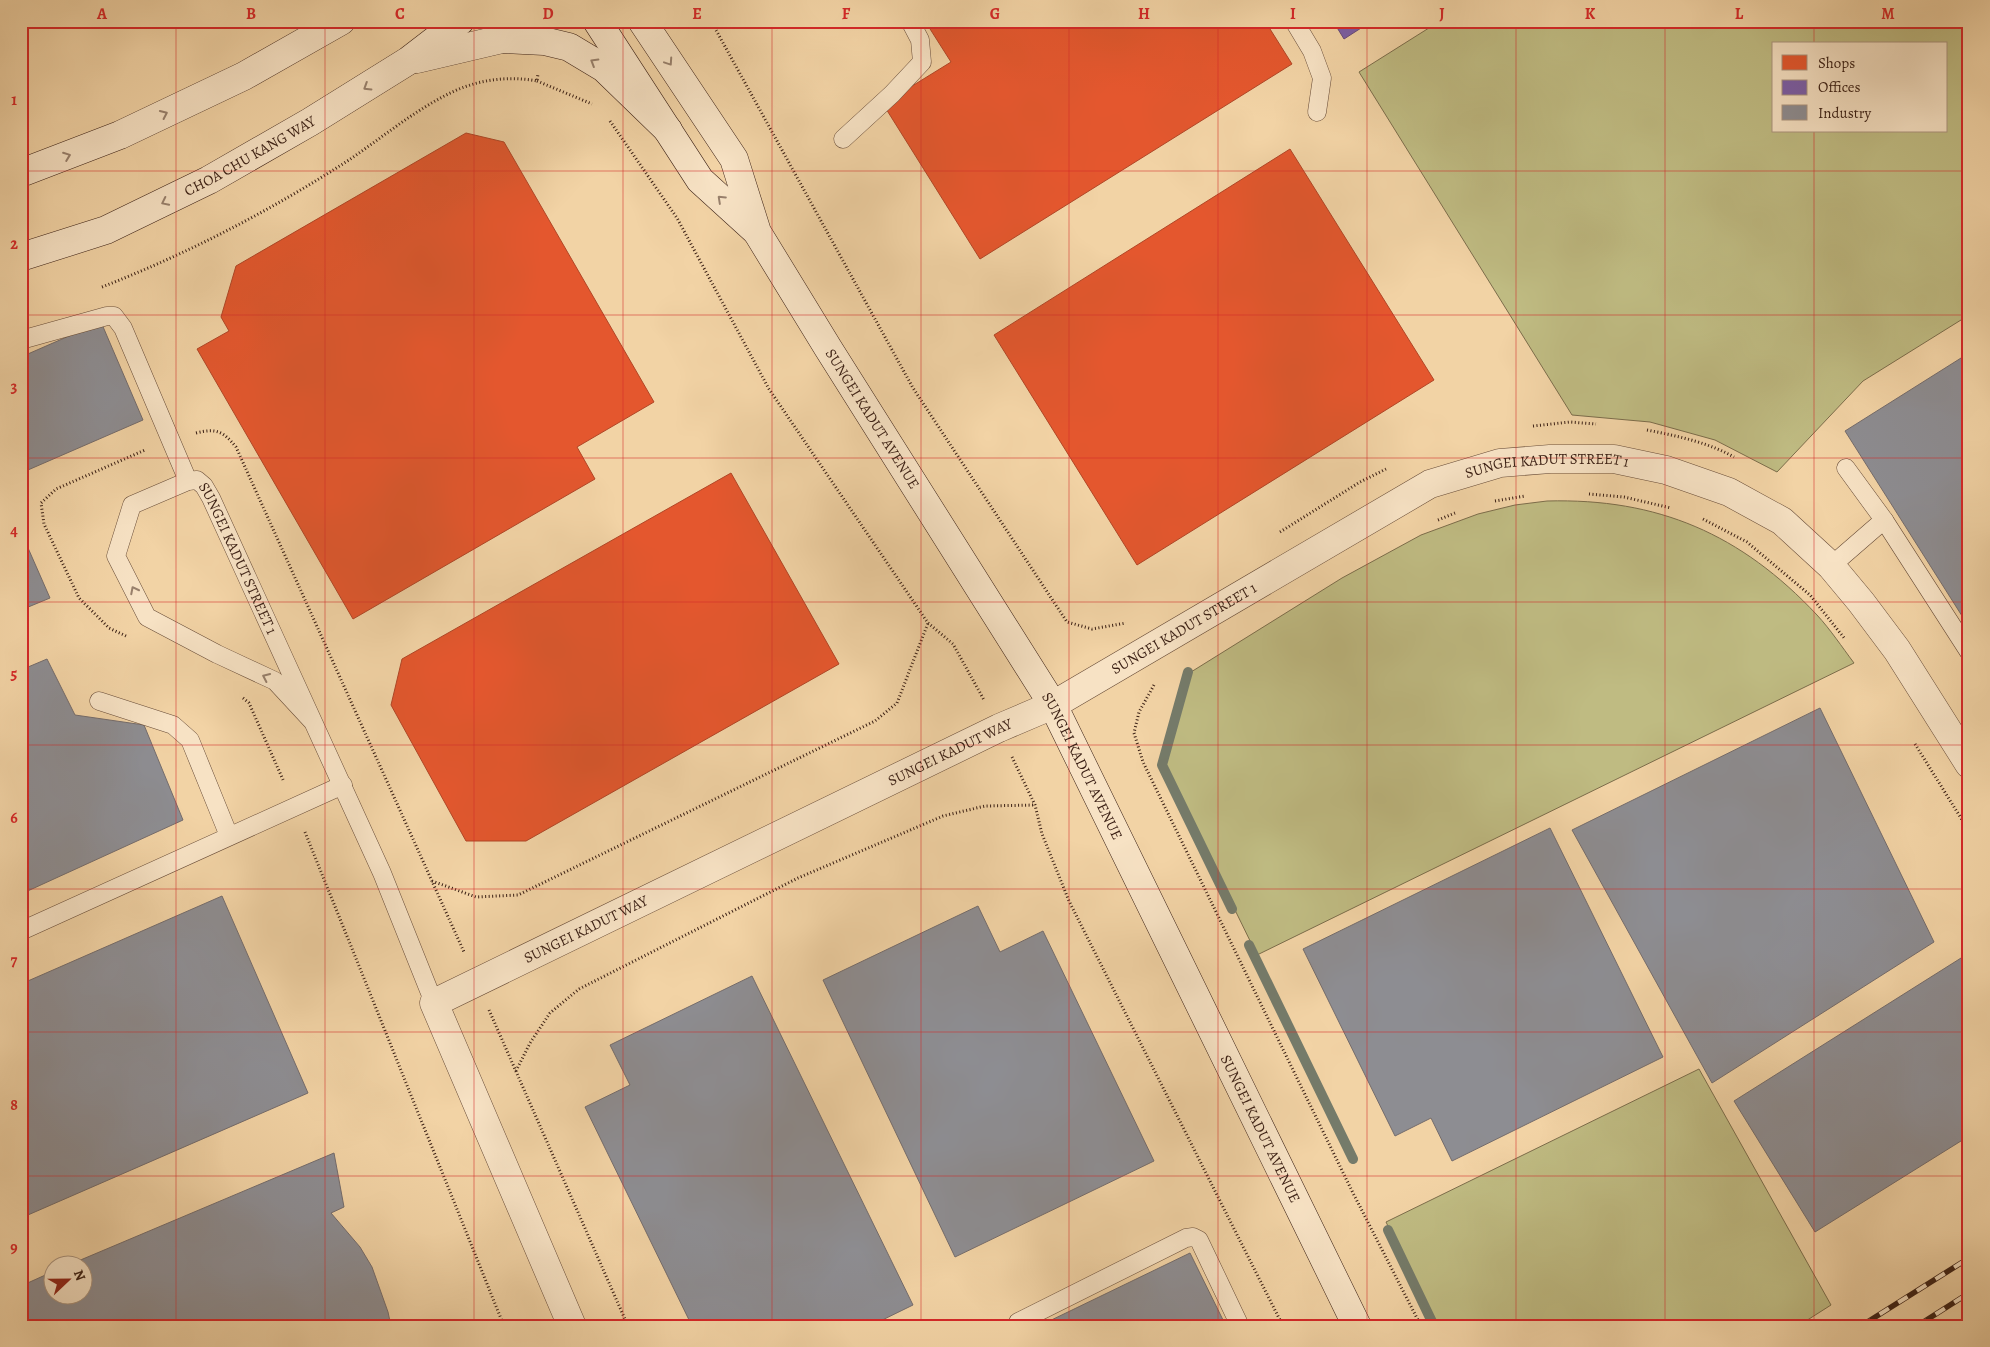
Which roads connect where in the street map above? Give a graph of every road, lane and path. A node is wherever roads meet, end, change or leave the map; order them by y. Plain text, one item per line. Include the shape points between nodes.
1 (341, 21) edge
2 (460, 21) edge
3 (597, 21) edge
4 (642, 21) edge
5 (711, 21) edge
6 (910, 21) edge
7 (1294, 21) edge
8 (544, 41) junction
9 (408, 61) junction
10 (537, 81) junction
11 (600, 107) dead end
12 (1317, 112) dead end
13 (606, 115) dead end
14 (668, 130) junction
15 (842, 140) dead end
16 (21, 173) edge
17 (757, 232) junction
18 (21, 257) edge
19 (101, 288) dead end
20 (21, 340) edge
21 (1605, 425) dead end
22 (1528, 426) dead end
23 (1640, 429) dead end
24 (170, 440) junction
25 (1742, 462) dead end
26 (1393, 466) dead end
27 (1846, 468) dead end
28 (188, 481) junction
29 (1586, 493) dead end
30 (1528, 495) dead end
31 (1489, 502) dead end
32 (1672, 509) dead end
33 (1462, 510) dead end
34 (1699, 518) dead end
35 (1884, 520) junction
36 (1435, 521) dead end
37 (1277, 534) dead end
38 (1831, 566) junction
39 (1135, 621) dead end
40 (928, 623) junction
41 (1851, 646) dead end
42 (1969, 652) edge
43 (1162, 680) dead end
44 (99, 700) dead end
45 (1054, 705) junction
46 (313, 722) junction
47 (999, 728) junction
48 (1914, 742) dead end
49 (1969, 764) edge
50 (342, 785) junction
51 (1035, 805) junction
52 (1969, 831) edge
53 (229, 836) junction
54 (432, 881) junction
55 (21, 931) edge
56 (477, 982) junction
57 (434, 1003) junction
58 (516, 1071) junction
59 (1018, 1322) dead end
60 (572, 1326) edge
61 (628, 1326) edge
62 (1240, 1326) edge
63 (1283, 1326) edge
64 (1357, 1326) edge
65 (1422, 1326) edge

16 -> 1 street via 146,123 244,76
2 - 9 street, CHOA CHU KANG WAY
3 - 14 street, SUNGEI KADUT AVENUE
4 -> 17 street, SUNGEI KADUT AVENUE via 734,159
5 - 39 path via 913,388 1067,622 1092,629
6 - 15 lane via 920,40 922,62
7 - 12 lane via 1312,51 1322,78
8 - 9 street via 502,39
8 - 10 path
14 -> 8 street via 604,68 569,47
9 -> 18 street, CHOA CHU KANG WAY via 209,180 106,230
10 - 11 path
10 - 19 path via 519,78 493,80 460,89 430,105 338,168 231,229
13 - 40 path via 677,218 769,389
17 -> 14 street, SUNGEI KADUT AVENUE via 700,180
17 - 45 street, SUNGEI KADUT AVENUE
20 - 24 lane via 114,316 123,328
21 - 22 path via 1570,422
23 - 25 path via 1678,436 1719,449
24 - 28 lane
24 - 54 path via 210,429 225,434 236,447
26 - 37 path via 1360,482
27 - 35 lane
28 - 46 lane, SUNGEI KADUT STREET 1 via 197,480 211,498
46 -> 28 lane, SUNGEI KADUT STREET 1 via 276,681 147,617 120,565 116,556 132,505
29 - 32 path via 1624,497
30 - 31 path
33 - 36 path
34 - 41 path via 1747,542 1810,595
35 - 38 lane
35 - 42 lane
38 - 45 street, SUNGEI KADUT STREET 1 via 1782,520 1729,492 1666,470 1614,459 1500,463 1430,484
38 - 49 street, SUNGEI KADUT STREET 1 via 1897,650
40 - 47 path via 953,644
40 - 54 path via 897,703 875,722 518,895 476,897
43 - 65 path via 1153,686 1139,712 1134,733 1143,762 1352,1191
44 - 53 lane via 173,724 190,740
45 - 47 street, SUNGEI KADUT WAY
45 - 64 street, SUNGEI KADUT AVENUE
46 - 50 lane, SUNGEI KADUT STREET 1
47 - 51 path
47 - 56 street, SUNGEI KADUT WAY
48 - 52 path
50 - 53 lane
50 - 57 lane, SUNGEI KADUT STREET 1 via 382,873
51 - 58 path via 985,806 943,816 798,878 579,989 550,1013
51 - 63 path via 1042,834 1069,901
53 - 55 lane
54 - 56 path
56 - 57 street, SUNGEI KADUT WAY
56 - 58 path
57 - 60 street
58 - 61 path
59 - 62 lane via 1193,1237 1199,1240

